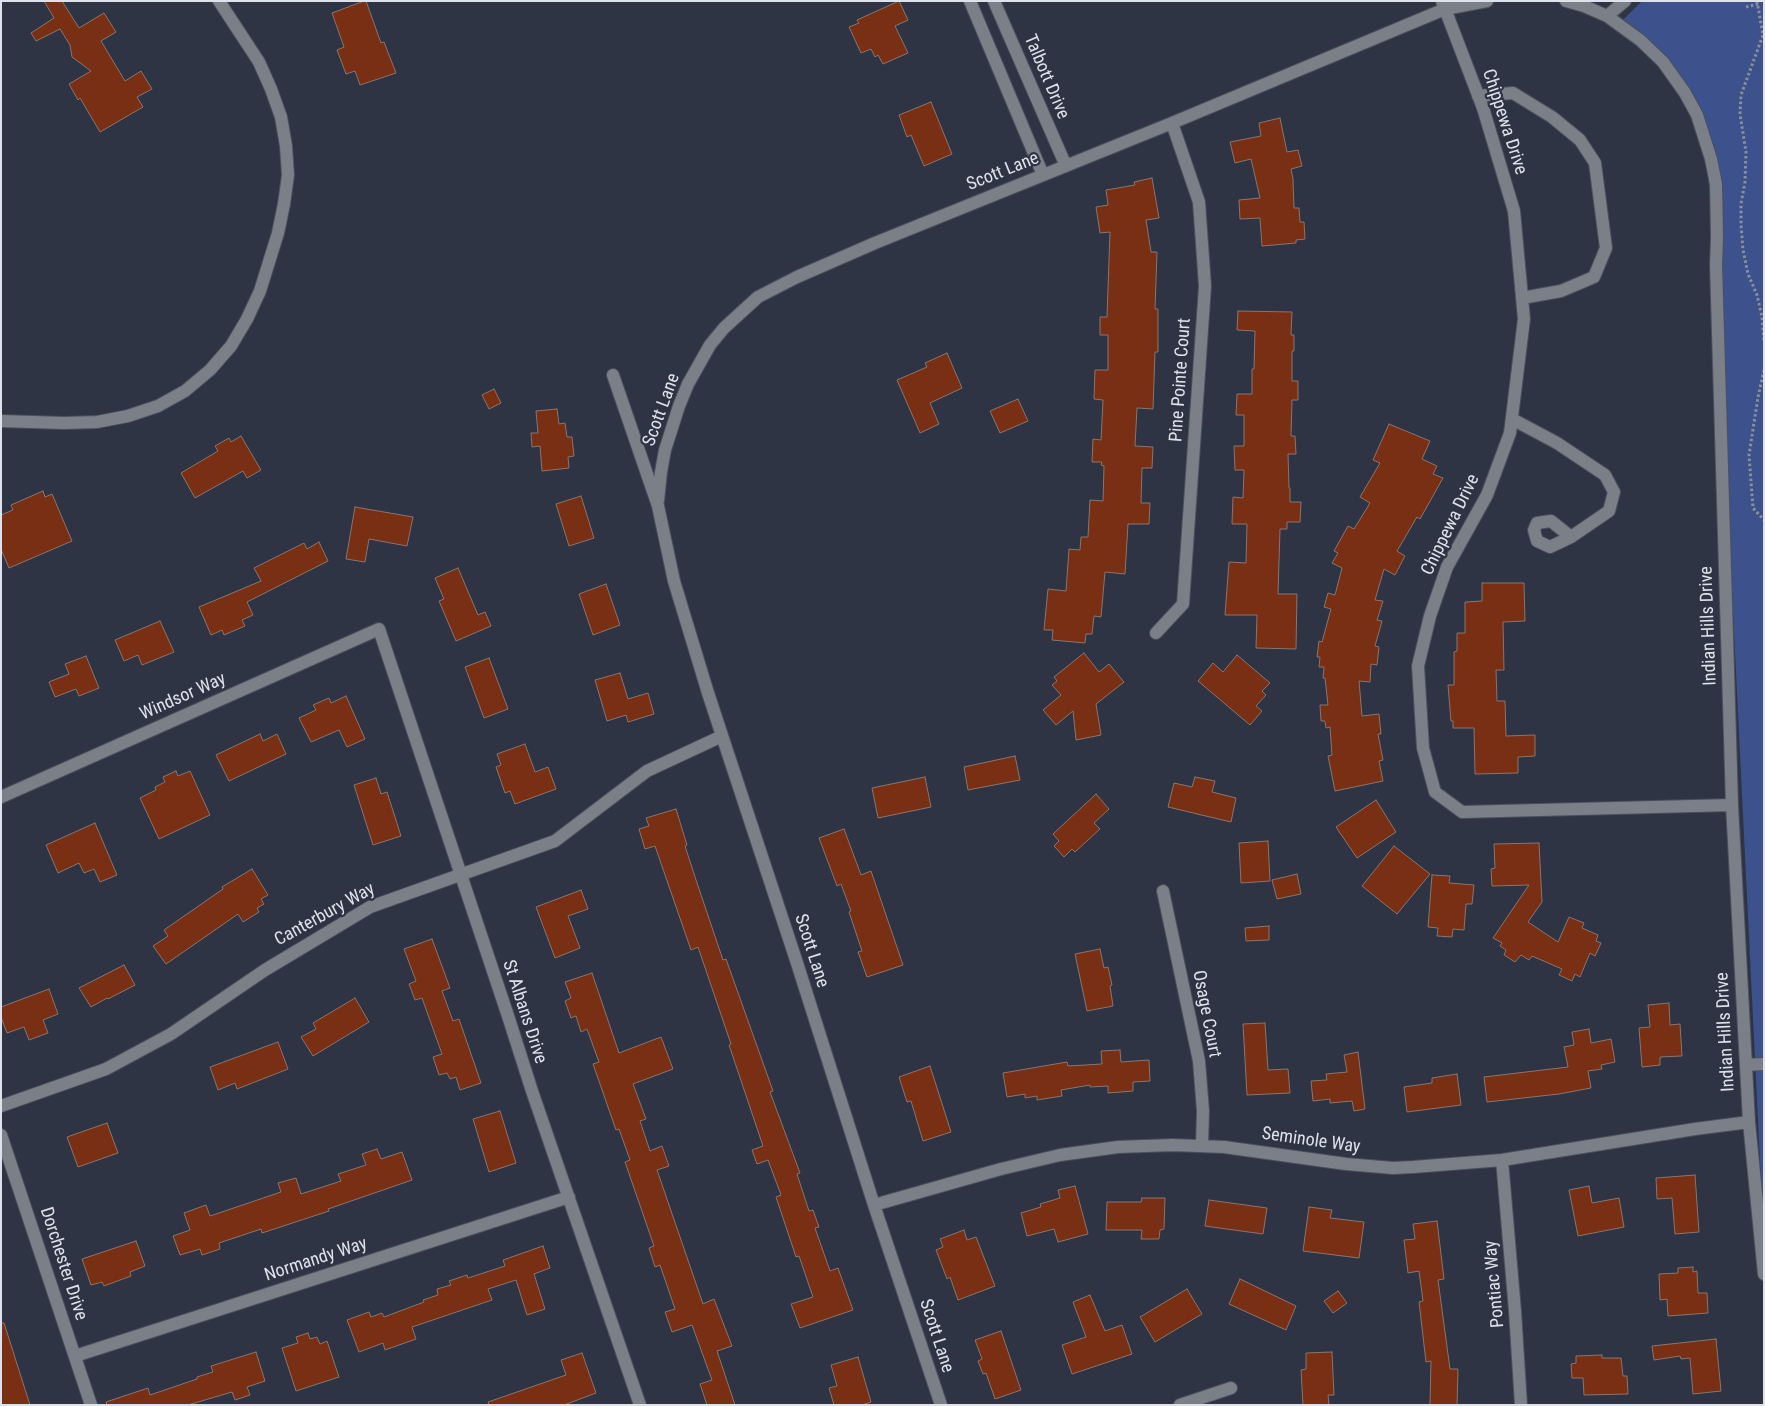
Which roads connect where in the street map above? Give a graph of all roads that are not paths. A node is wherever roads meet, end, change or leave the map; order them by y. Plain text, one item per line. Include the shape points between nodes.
1 (219, 1) edge
2 (970, 1) edge
3 (994, 1) edge
4 (1487, 1) edge
5 (1566, 1) edge
6 (1624, 1) edge
7 (1443, 5) edge
8 (1607, 16) junction
9 (1478, 96) junction
10 (1172, 123) junction
11 (1066, 166) junction
12 (1044, 175) junction
13 (1522, 298) junction
14 (614, 375) dead end
15 (1512, 419) junction
16 (1, 421) edge
17 (658, 506) junction
18 (1571, 537) dead end
19 (379, 629) joint
20 (1156, 633) dead end
21 (722, 736) junction
22 (1, 797) edge
23 (1732, 805) junction
24 (461, 874) junction
25 (1163, 891) dead end
26 (1764, 1064) edge
27 (1746, 1065) junction
28 (1, 1106) edge
29 (1748, 1122) junction
30 (1, 1135) edge
31 (1202, 1146) junction
32 (1502, 1160) junction
33 (569, 1197) junction
34 (874, 1205) junction
35 (1764, 1274) edge
36 (75, 1356) junction
37 (1231, 1388) dead end
38 (91, 1405) edge
39 (640, 1405) edge
40 (941, 1405) edge
41 (1180, 1405) edge
42 (1521, 1405) edge

1 - 16 street via 272,89 286,146 288,175 278,233 248,319 210,370 185,391 158,406 97,422
2 - 12 street
3 - 11 street, Talbott Drive
4 - 7 street, Scott Lane
5 - 8 street
6 - 8 street
7 - 9 street, Chippewa Drive
7 - 10 street, Scott Lane
8 - 23 street, Indian Hills Drive via 1651,50 1685,93 1704,135 1716,184
9 - 13 street, Chippewa Drive via 1514,212
9 - 13 street via 1513,93 1552,117 1580,140 1595,163 1606,248 1594,277 1561,291
10 - 11 street, Scott Lane
10 - 20 street, Pine Pointe Court via 1199,202 1205,286 1183,604
11 - 12 street, Scott Lane
12 - 17 street, Scott Lane via 797,277 758,297 740,312 710,345 688,384 665,450
13 - 15 street, Chippewa Drive via 1524,319
14 - 17 street, Scott Lane
15 - 18 street via 1557,443 1605,475 1614,492 1609,511
15 - 23 street, Chippewa Drive via 1510,434 1487,495 1447,567 1430,616 1418,666 1423,748 1435,792 1462,812
17 - 21 street, Scott Lane via 678,596
19 - 22 street, Windsor Way
19 - 24 street, St Albans Drive
21 - 24 street, Canterbury Way via 647,771 555,841
21 - 34 street, Scott Lane
23 - 27 street, Indian Hills Drive
24 - 28 street, Canterbury Way via 370,907 264,970 172,1034 106,1069
24 - 33 street, St Albans Drive
25 - 31 street, Osage Court via 1199,1062
26 - 27 street
27 - 29 street, Indian Hills Drive
29 - 32 street, Seminole Way
29 - 35 street, Indian Hills Drive
30 - 36 street, Dorchester Drive
31 - 32 street, Seminole Way via 1393,1168
31 - 34 street, Seminole Way via 1118,1147 1060,1155
32 - 42 street, Pontiac Way
33 - 36 street, Normandy Way
33 - 39 street, St Albans Drive
34 - 40 street, Scott Lane
36 - 38 street, Dorchester Drive
37 - 41 street

